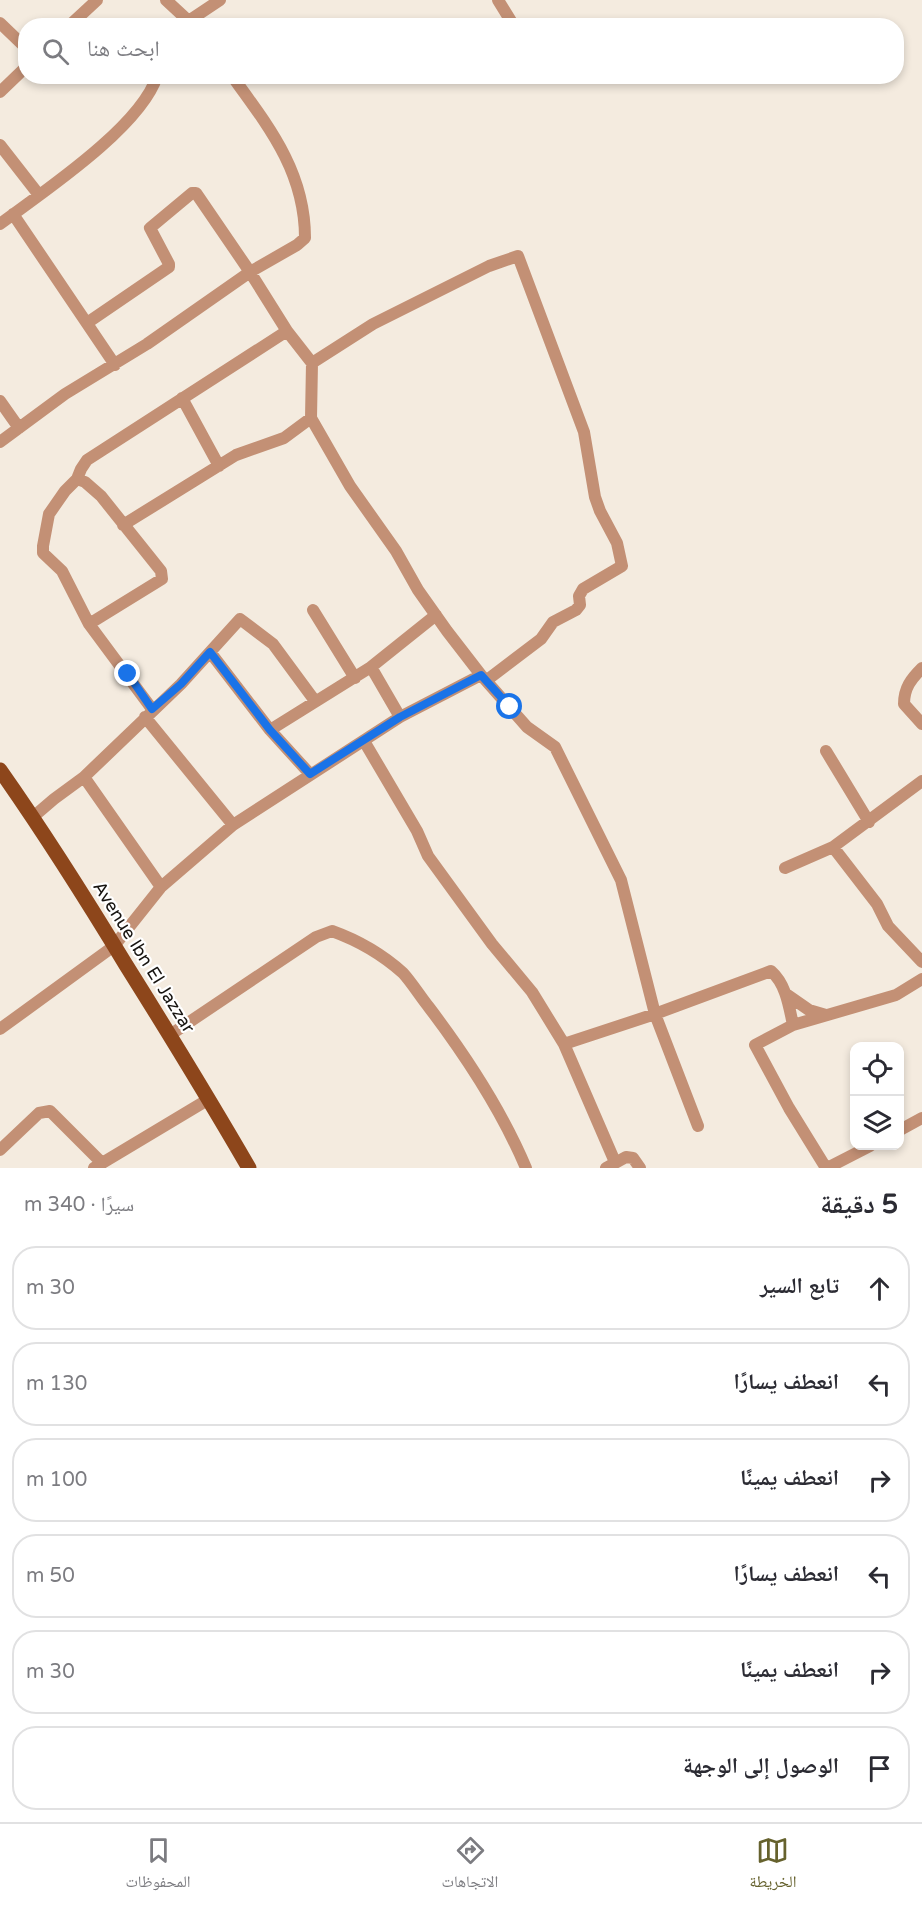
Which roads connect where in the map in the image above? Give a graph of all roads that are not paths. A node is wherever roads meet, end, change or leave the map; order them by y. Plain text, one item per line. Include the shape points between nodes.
1 (98, 0) edge
2 (165, 0) edge
3 (220, 0) edge
4 (498, 0) edge
5 (78, 18) edge
6 (186, 18) edge
7 (198, 18) edge
8 (509, 18) edge
9 (0, 22) edge
10 (18, 40) edge
11 (18, 75) edge
12 (154, 84) edge
13 (238, 84) edge
14 (0, 92) edge
15 (0, 145) edge
16 (39, 195) junction
17 (13, 214) junction
18 (0, 224) edge
19 (250, 272) junction
20 (87, 323) junction
21 (287, 331) junction
22 (312, 363) junction
23 (115, 365) junction
24 (182, 398) junction
25 (0, 401) edge
26 (310, 418) junction
27 (19, 428) junction
28 (0, 442) edge
29 (219, 466) junction
30 (77, 479) junction
31 (123, 525) junction
32 (313, 610) dead end
33 (436, 615) junction
34 (89, 624) junction
35 (210, 652) junction
36 (371, 667) junction
37 (922, 668) edge
38 (484, 677) junction
39 (355, 678) junction
40 (315, 701) junction
41 (149, 713) junction
42 (400, 717) junction
43 (922, 724) edge
44 (270, 730) junction
45 (364, 741) junction
46 (826, 751) dead end
47 (0, 770) edge
48 (310, 774) junction
49 (84, 777) junction
50 (922, 781) edge
51 (33, 818) junction
52 (868, 822) junction
53 (233, 825) junction
54 (833, 847) junction
55 (784, 868) dead end
56 (161, 887) junction
57 (114, 946) junction
58 (922, 962) edge
59 (922, 979) edge
60 (786, 994) junction
61 (656, 1014) junction
62 (827, 1016) junction
63 (2, 1023) edge
64 (793, 1025) junction
65 (170, 1035) junction
66 (564, 1044) junction
67 (209, 1099) junction
68 (922, 1118) edge
69 (698, 1126) dead end
70 (904, 1128) edge
71 (0, 1150) edge
72 (862, 1150) edge
73 (98, 1165) edge
74 (611, 1165) edge
75 (249, 1168) edge
76 (526, 1168) edge
77 (640, 1168) edge
78 (826, 1168) edge

1 - 5 street
2 - 6 street
3 - 7 street
4 - 8 street
9 - 10 street
11 - 14 street
12 - 16 street via 133,116 93,154
13 - 19 street via 286,158 297,181 305,219 305,238
15 - 16 street
16 - 17 street
17 - 18 street
17 - 20 street
19 - 20 street via 198,194 192,193 150,228 169,267
19 - 21 street
19 - 23 street
20 - 23 street
21 - 22 street
21 - 24 street
22 - 26 street
22 - 38 street via 373,324 489,266 518,256 584,432 595,497 617,543 622,566 583,589 576,610 553,622 541,639
23 - 27 street via 64,394
24 - 29 street
24 - 30 street via 87,459
25 - 27 street
26 - 29 street via 284,438 236,454
26 - 33 street
27 - 28 street
29 - 31 street
30 - 31 street via 101,496
30 - 34 street via 49,514 43,553 62,571
31 - 34 street via 161,571 162,579
32 - 39 street
33 - 36 street
33 - 38 street
34 - 41 street
35 - 40 street via 242,619 273,644
35 - 41 street
35 - 44 street
36 - 39 street
36 - 42 street
37 - 43 street via 904,692 904,704
38 - 42 street
38 - 61 street via 527,727 555,747 621,880
39 - 40 street
40 - 44 street
41 - 49 street
41 - 53 street
42 - 45 street
44 - 48 street
45 - 48 street
45 - 66 street via 428,856 532,992
46 - 52 street
47 - 51 main road, Avenue Ibn El Jazzar
48 - 53 street
49 - 51 street
49 - 56 street
50 - 52 street
51 - 57 main road, Avenue Ibn El Jazzar
52 - 54 street
53 - 56 street
54 - 55 street
54 - 58 street via 877,904 888,926
56 - 57 street
57 - 63 street
57 - 65 main road, Avenue Ibn El Jazzar
59 - 62 street via 896,995
60 - 61 street via 771,971
60 - 62 street via 809,1010
60 - 64 street
61 - 66 street
61 - 69 street
62 - 64 street
64 - 78 street via 754,1045
65 - 67 main road, Avenue Ibn El Jazzar
65 - 76 street via 315,937 332,931 354,939 403,974 445,1028 502,1117
66 - 74 street
67 - 73 street
67 - 75 main road, Avenue Ibn El Jazzar
68 - 70 street
71 - 73 street via 39,1113 50,1111
72 - 78 street
74 - 77 street via 630,1157

